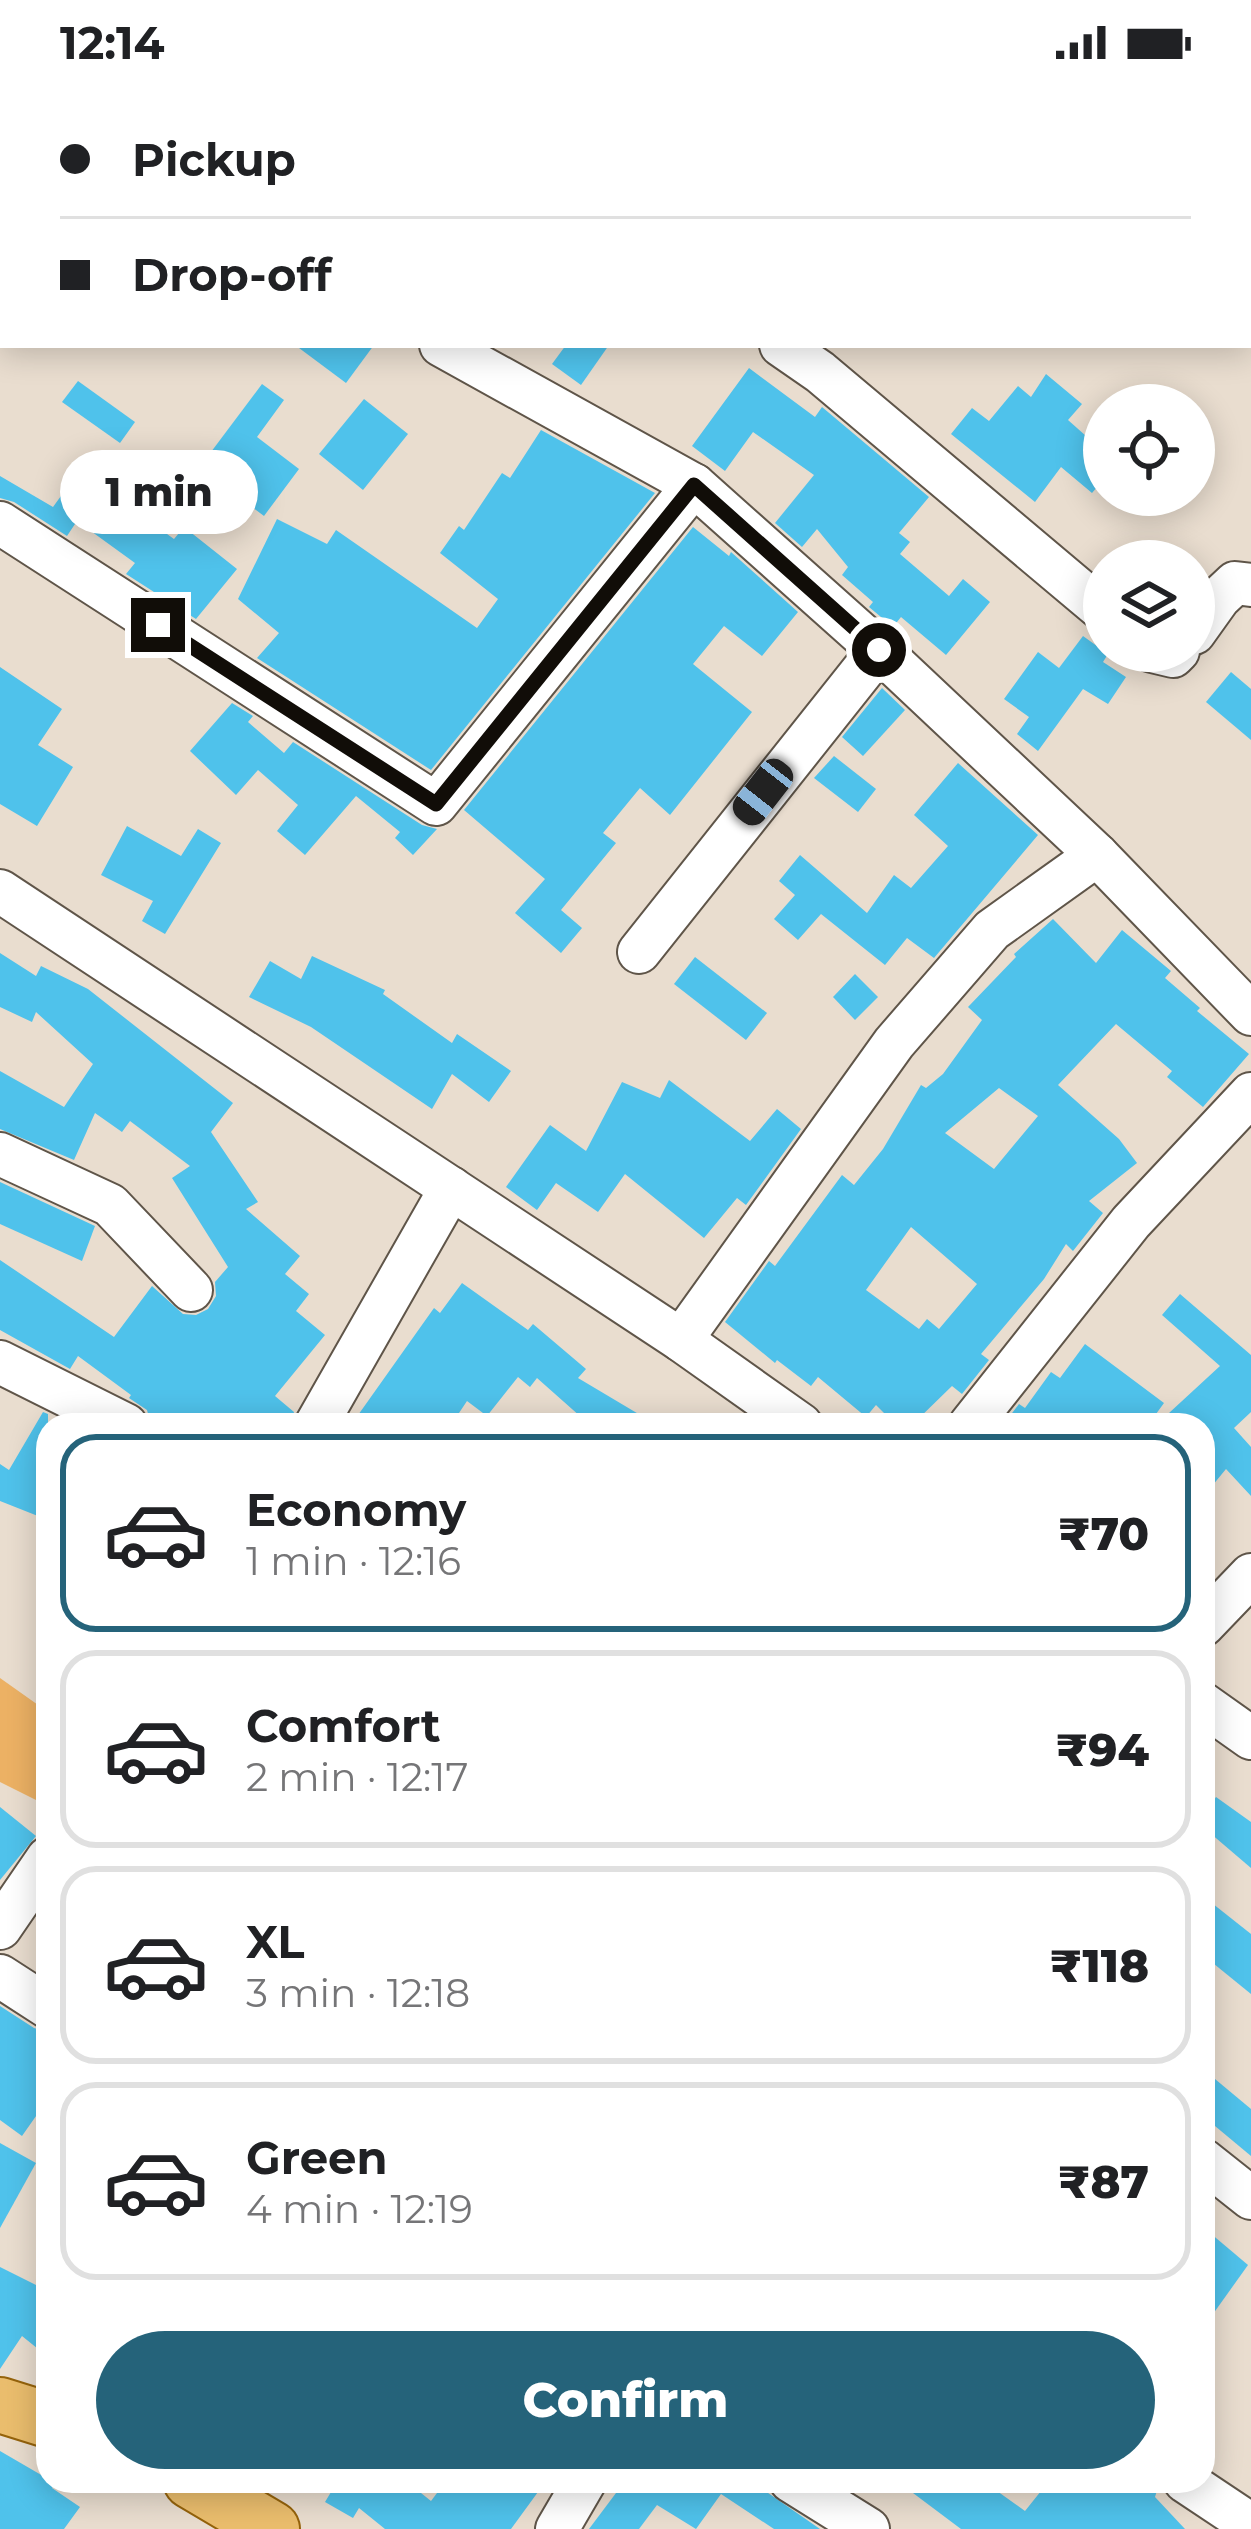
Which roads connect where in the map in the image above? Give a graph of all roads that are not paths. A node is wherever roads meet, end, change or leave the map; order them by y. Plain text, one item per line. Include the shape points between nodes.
1 (446, 348) edge
2 (786, 348) edge
3 (694, 485) junction
4 (0, 523) edge
5 (1251, 585) edge
6 (1083, 593) edge
7 (1215, 604) edge
8 (879, 650) junction
9 (1097, 855) junction
10 (0, 892) edge
11 (639, 952) dead end
12 (1251, 1014) edge
13 (1251, 1094) edge
14 (0, 1154) edge
15 (452, 1188) junction
16 (191, 1290) dead end
17 (681, 1340) junction
18 (0, 1362) edge
19 (102, 1413) edge
20 (323, 1413) edge
21 (784, 1413) edge
22 (979, 1413) edge
23 (1251, 1575) edge
24 (1215, 1612) edge
25 (1215, 1712) edge
26 (1251, 1738) edge
27 (36, 1876) edge
28 (0, 1928) edge
29 (0, 1976) edge
30 (36, 1999) edge
31 (1215, 2170) edge
32 (1251, 2198) edge
33 (0, 2405) edge
34 (36, 2416) edge
35 (211, 2493) edge
36 (578, 2493) edge
37 (810, 2493) edge
38 (1203, 2493) edge
39 (1251, 2524) edge
40 (272, 2529) edge
41 (557, 2529) edge
42 (868, 2529) edge

1 - 3 street
2 - 6 street
3 - 4 street via 436,804
3 - 8 street
5 - 7 street via 1235,583
8 - 9 street
8 - 11 street
9 - 12 street
9 - 17 street via 992,930 894,1043
10 - 15 street
13 - 22 street via 1130,1222
14 - 16 street via 110,1205
15 - 17 street
15 - 20 street
17 - 21 street
18 - 19 street
23 - 24 street
25 - 26 street
27 - 28 street
29 - 30 street
31 - 32 street
33 - 34 main road
35 - 40 main road
36 - 41 street
37 - 42 street
38 - 39 street

